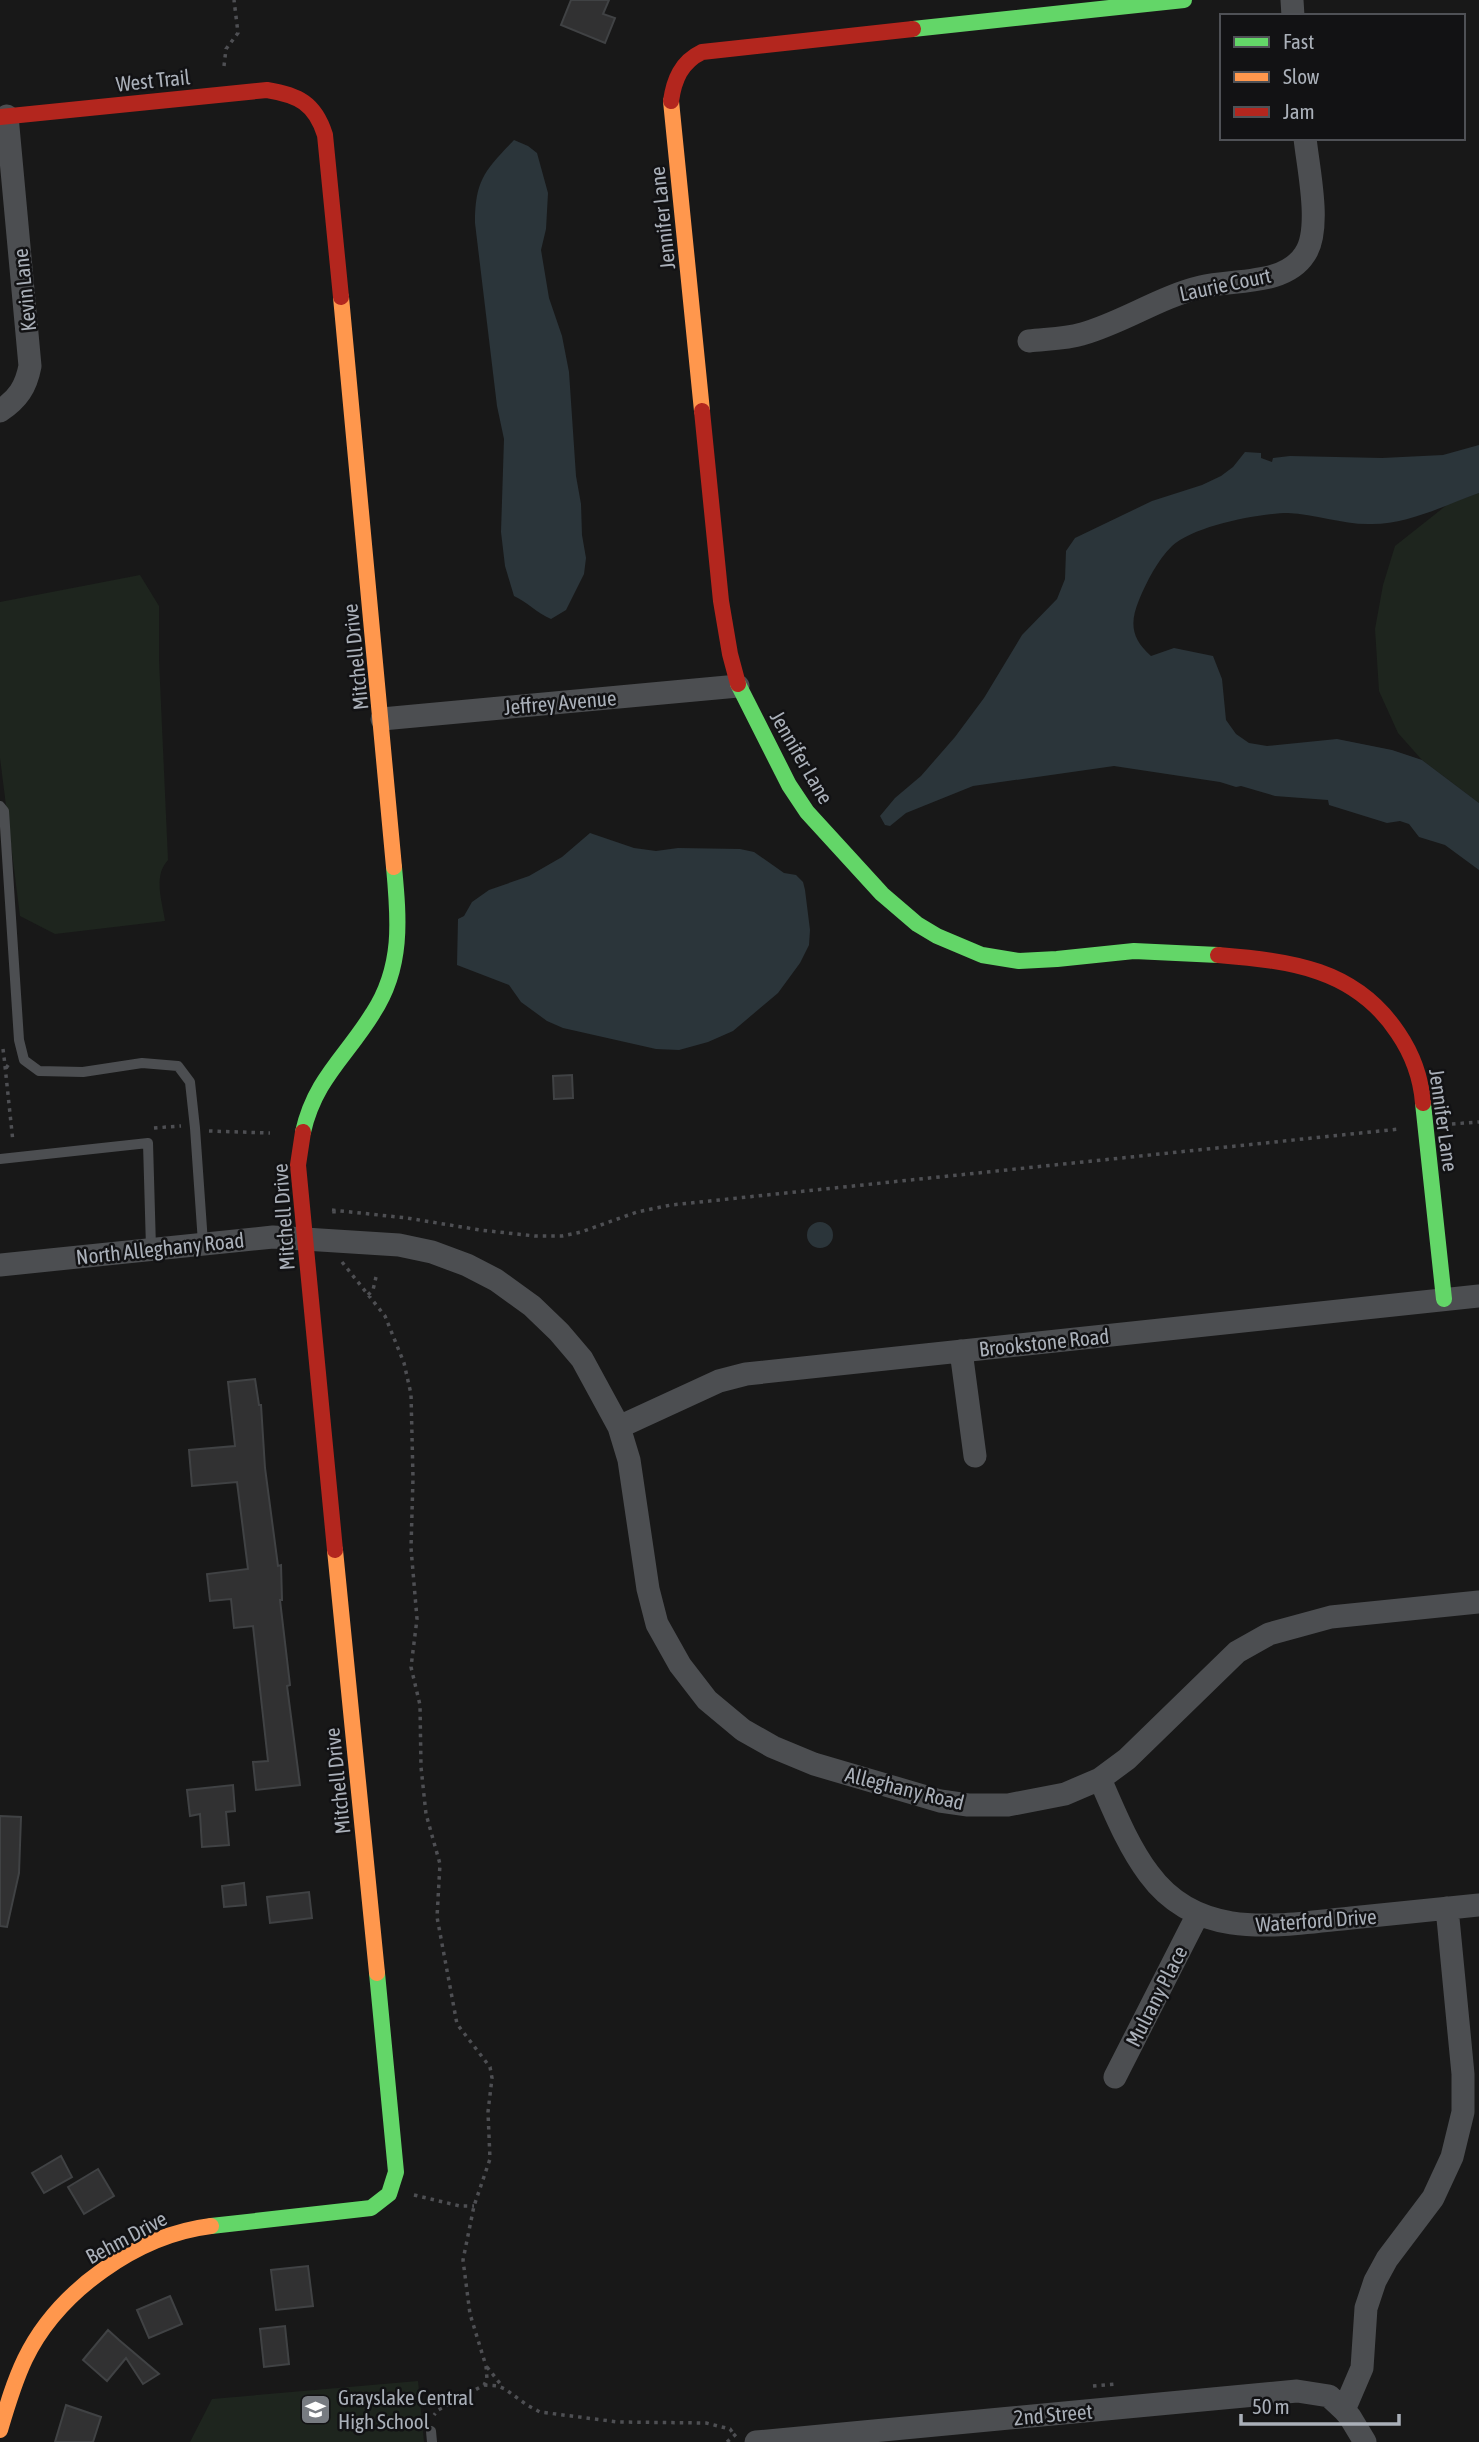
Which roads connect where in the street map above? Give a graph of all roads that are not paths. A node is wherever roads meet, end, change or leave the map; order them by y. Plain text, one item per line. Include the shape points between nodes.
1 (1184, 0) edge
2 (307, 103) joint
3 (4, 116) edge
4 (1305, 140) edge
5 (1029, 341) dead end
6 (0, 411) edge
7 (738, 686) junction
8 (382, 719) junction
9 (0, 806) edge
10 (0, 1159) edge
11 (305, 1239) junction
12 (203, 1243) junction
13 (150, 1248) junction
14 (0, 1265) edge
15 (1479, 1296) edge
16 (1444, 1299) junction
17 (961, 1351) junction
18 (619, 1427) junction
19 (975, 1456) dead end
20 (1479, 1602) edge
21 (1100, 1779) junction
22 (1479, 1905) edge
23 (1447, 1908) junction
24 (1198, 1914) junction
25 (1115, 2077) dead end
26 (388, 2195) joint
27 (1344, 2410) junction
28 (0, 2430) edge
29 (756, 2442) edge
30 (1365, 2442) edge

1 - 7 street, Jennifer Lane via 722,49 698,54 683,68 672,86 671,106 721,601
2 - 3 street, West Trail via 292,94 267,90
2 - 8 street, Mitchell Drive via 325,135
3 - 6 street, Kevin Lane via 30,366 20,394
4 - 5 street, Laurie Court via 1313,235 1306,254 1293,267 1273,276 1168,296 1081,335
7 - 8 street, Jeffrey Avenue
7 - 16 street, Jennifer Lane via 799,802 873,889 909,920 941,939 982,955 1020,962 1137,951 1250,957 1317,970 1346,981 1374,1000 1412,1052 1422,1080
8 - 11 street, Mitchell Drive via 399,925 396,953 386,989 365,1027 320,1085 301,1134 298,1165
9 - 12 lane via 4,811 24,1060 39,1071 61,1072 142,1063 178,1066 190,1082
10 - 13 lane via 148,1143
11 - 12 street, North Alleghany Road
11 - 18 street, North Alleghany Road via 399,1245 432,1252 496,1280 532,1306 582,1359
11 - 26 street, Mitchell Drive via 396,2172
12 - 13 street, North Alleghany Road
13 - 14 street, North Alleghany Road
15 - 16 street, Brookstone Road
16 - 17 street, Brookstone Road
17 - 18 street, Brookstone Road via 746,1374 719,1381
17 - 19 street
18 - 21 street, Alleghany Road via 629,1460 657,1624 707,1700 743,1730 814,1764 958,1804 1008,1805 1065,1794
20 - 21 street, Alleghany Road via 1331,1617 1269,1634 1237,1652 1127,1759
21 - 24 street, Waterford Drive via 1149,1875
22 - 23 street, Waterford Drive
23 - 24 street, Waterford Drive via 1264,1927 1225,1923
23 - 27 street via 1464,2074 1462,2112 1452,2157 1433,2198 1375,2281 1366,2308 1362,2368
24 - 25 street, Mulrany Place
26 - 28 street, Behm Drive via 371,2208 186,2229 121,2258 90,2277 54,2315 26,2356
27 - 29 street, 2nd Street via 1329,2396 1297,2391
27 - 30 street

